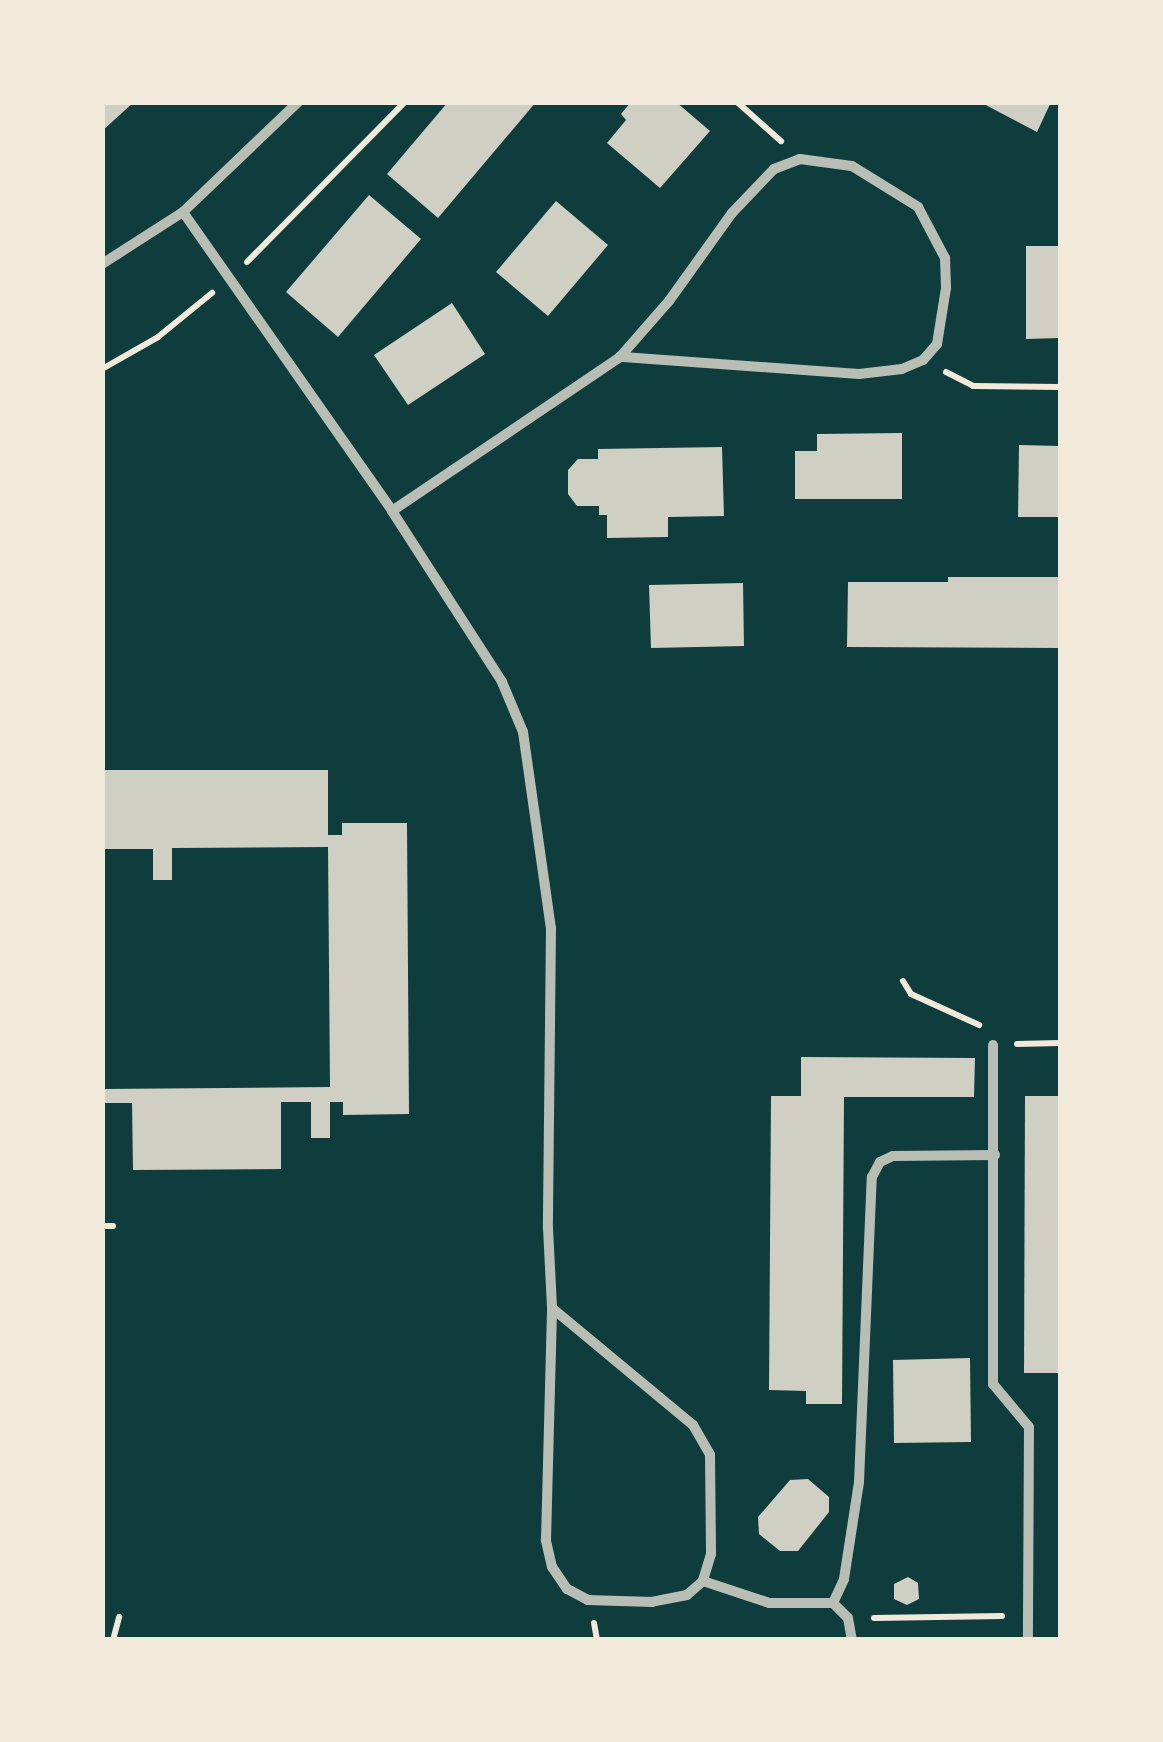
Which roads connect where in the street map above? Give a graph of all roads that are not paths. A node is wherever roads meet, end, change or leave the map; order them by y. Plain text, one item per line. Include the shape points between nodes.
1 (298, 102) edge
2 (183, 212) junction
3 (102, 264) edge
4 (620, 357) junction
5 (392, 511) junction
6 (993, 1045) road end
7 (995, 1155) junction
8 (552, 1308) junction
9 (703, 1581) junction
10 (833, 1603) junction
11 (852, 1640) edge
12 (1028, 1640) edge

1 - 2 street
2 - 3 street
2 - 5 street
4 - 4 street via 860,374 902,369 937,344 945,258 918,207 852,166 800,159 774,169 752,189
4 - 5 street
5 - 8 street via 502,682 523,732 551,928
6 - 7 street
7 - 10 street via 893,1156 872,1176 858,1482 844,1579
7 - 12 street via 993,1384 1028,1427
8 - 9 street via 693,1425 710,1456 711,1554
8 - 9 street via 546,1540 552,1567 567,1589 588,1600 686,1595
9 - 10 street via 769,1603
10 - 11 street via 848,1618

